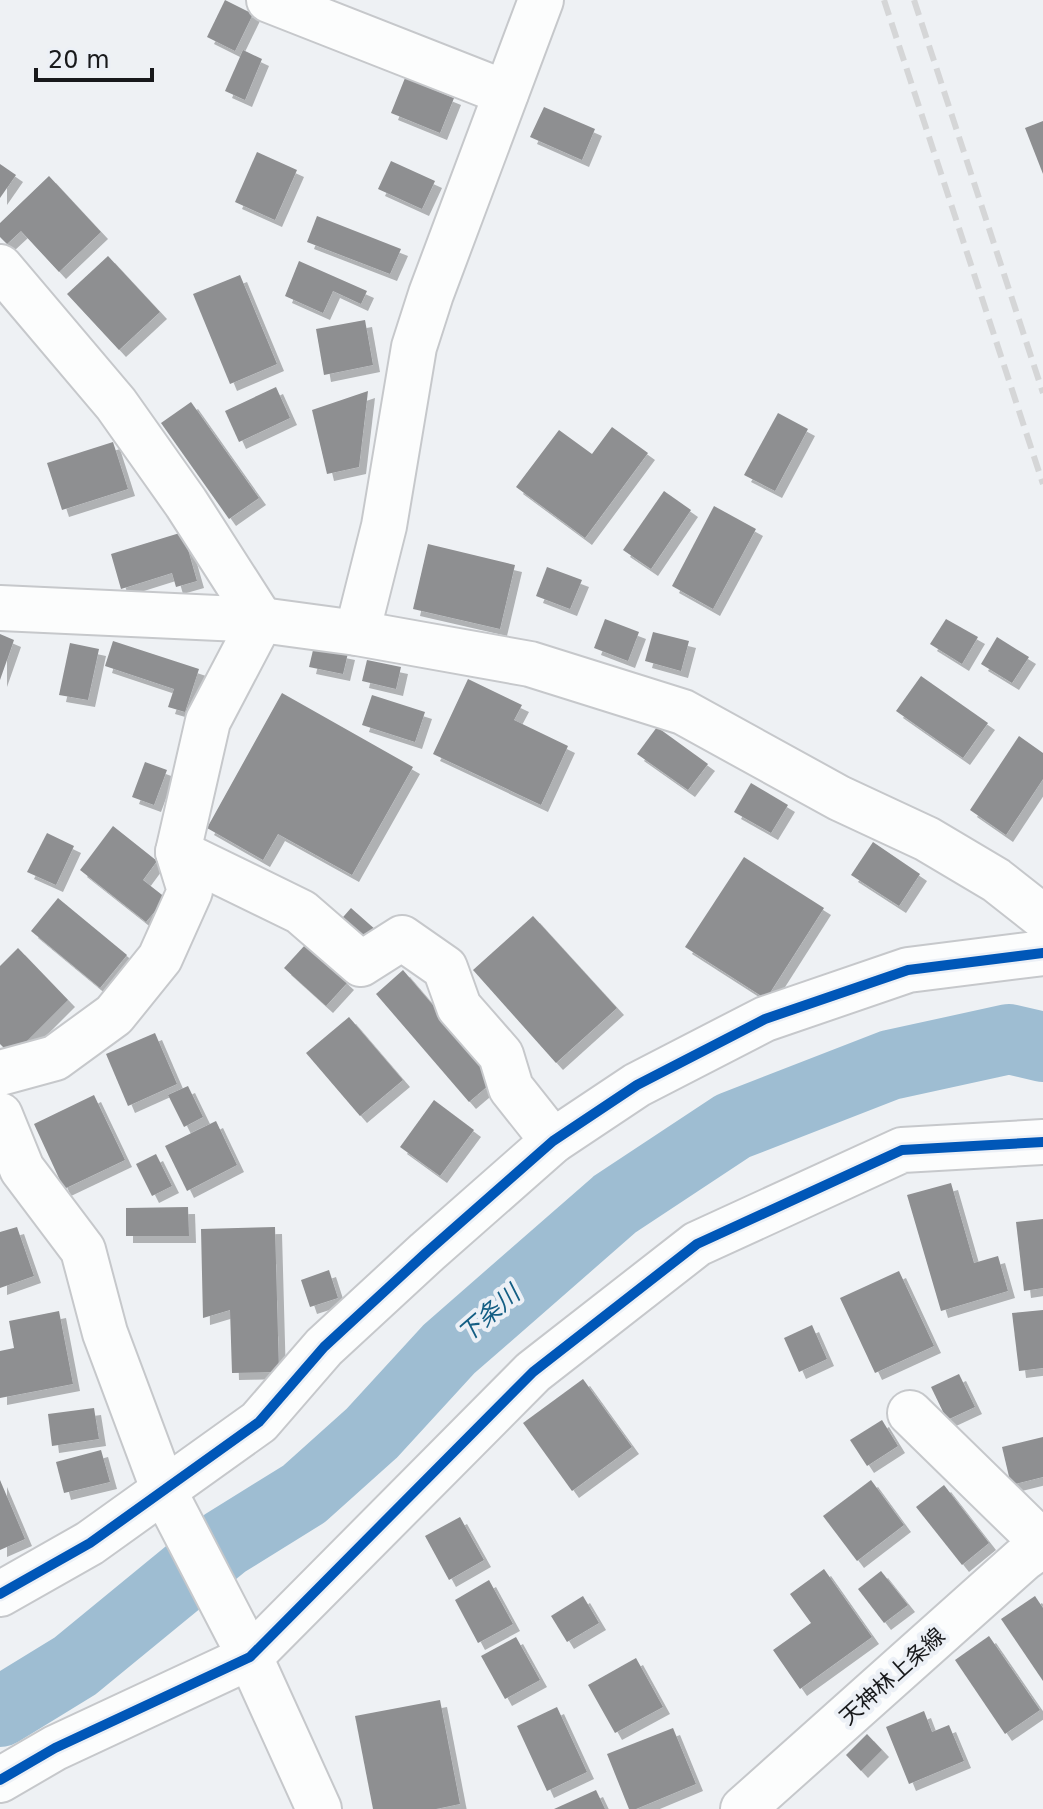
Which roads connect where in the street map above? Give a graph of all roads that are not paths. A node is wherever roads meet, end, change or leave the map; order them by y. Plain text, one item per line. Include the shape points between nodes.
1 (269, 0) edge
2 (541, 0) edge
3 (506, 93) junction
4 (0, 267) edge
5 (0, 608) edge
6 (261, 620) junction
7 (357, 633) junction
8 (178, 852) junction
9 (1043, 917) edge
10 (1043, 953) edge
11 (0, 1073) edge
12 (0, 1115) edge
13 (553, 1141) junction
14 (1043, 1142) edge
15 (910, 1413) dead end
16 (164, 1491) junction
17 (1040, 1552) edge
18 (0, 1594) edge
19 (250, 1657) junction
20 (0, 1780) edge
21 (319, 1809) edge
22 (743, 1809) edge

1 - 3 street
2 - 3 street
3 - 7 street via 414,347 384,526
4 - 6 street via 116,404
5 - 6 street
6 - 7 street
6 - 8 street via 208,721
7 - 9 street via 530,664 683,712 839,798 927,839 996,880
8 - 11 street via 190,891 160,958 124,1003 55,1058
8 - 13 street via 301,912 361,964 402,938 445,968 459,1007 501,1055 511,1088
10 - 13 street via 908,970 765,1019 637,1085
12 - 16 street via 22,1169 83,1250 105,1333
13 - 16 street via 324,1347 259,1422
14 - 19 street via 902,1150 697,1244 533,1372
15 - 17 street
16 - 18 street via 90,1543
16 - 19 street
17 - 22 street, 天神林上条線
19 - 20 street via 55,1748
19 - 21 street

